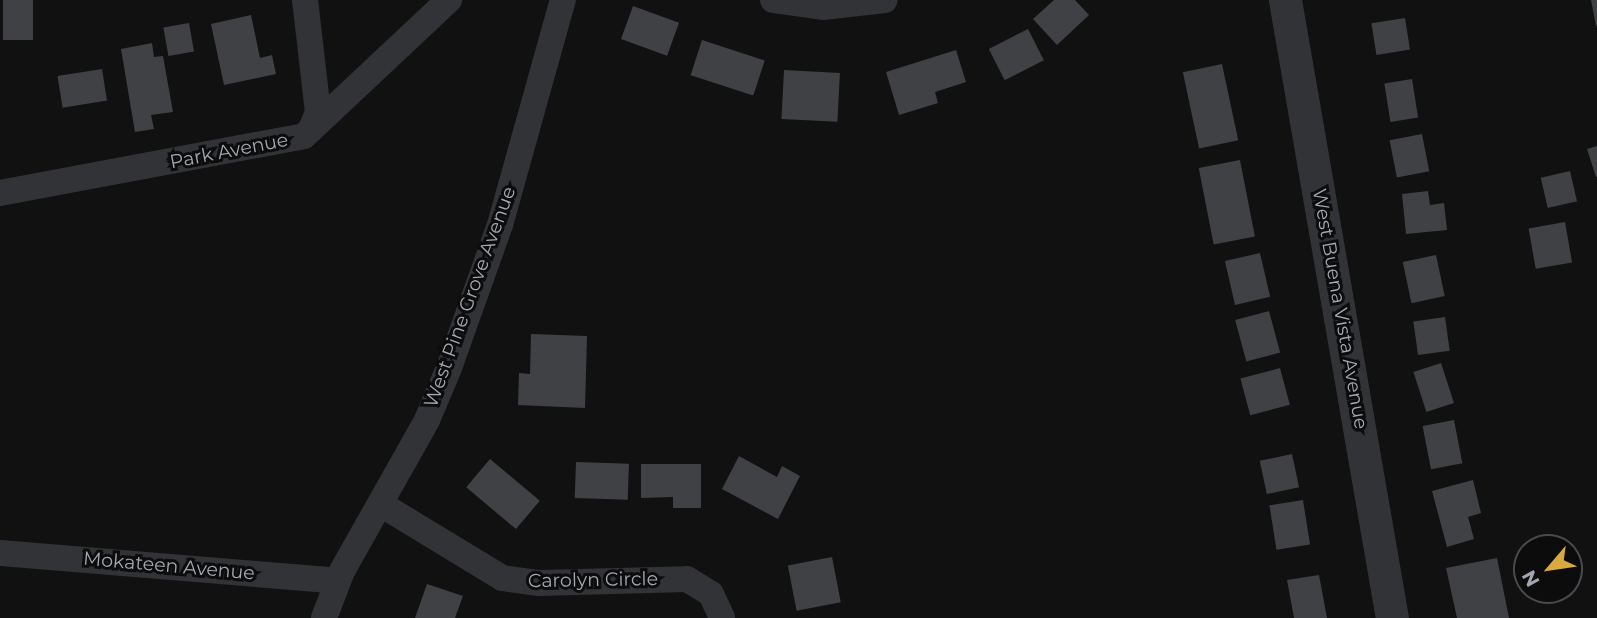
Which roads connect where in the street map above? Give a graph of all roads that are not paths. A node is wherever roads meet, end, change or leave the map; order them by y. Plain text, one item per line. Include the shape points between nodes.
1 (304, 0) edge
2 (449, 0) edge
3 (563, 0) edge
4 (773, 0) edge
5 (885, 0) edge
6 (1285, 0) edge
7 (311, 129) junction
8 (0, 194) edge
9 (382, 505) junction
10 (0, 553) edge
11 (338, 580) junction
12 (324, 618) edge
13 (722, 618) edge
14 (1392, 618) edge

1 - 7 street via 317,112
2 - 7 street, Park Avenue
3 - 9 street, West Pine Grove Avenue via 500,225 449,368
4 - 5 street via 823,7
6 - 14 street, West Buena Vista Avenue
7 - 8 street, Park Avenue via 283,143
9 - 11 street, West Pine Grove Avenue
9 - 13 street, Carolyn Circle via 502,578 538,583 687,579 711,594
10 - 11 street, Mokateen Avenue
11 - 12 street, West Pine Grove Avenue

